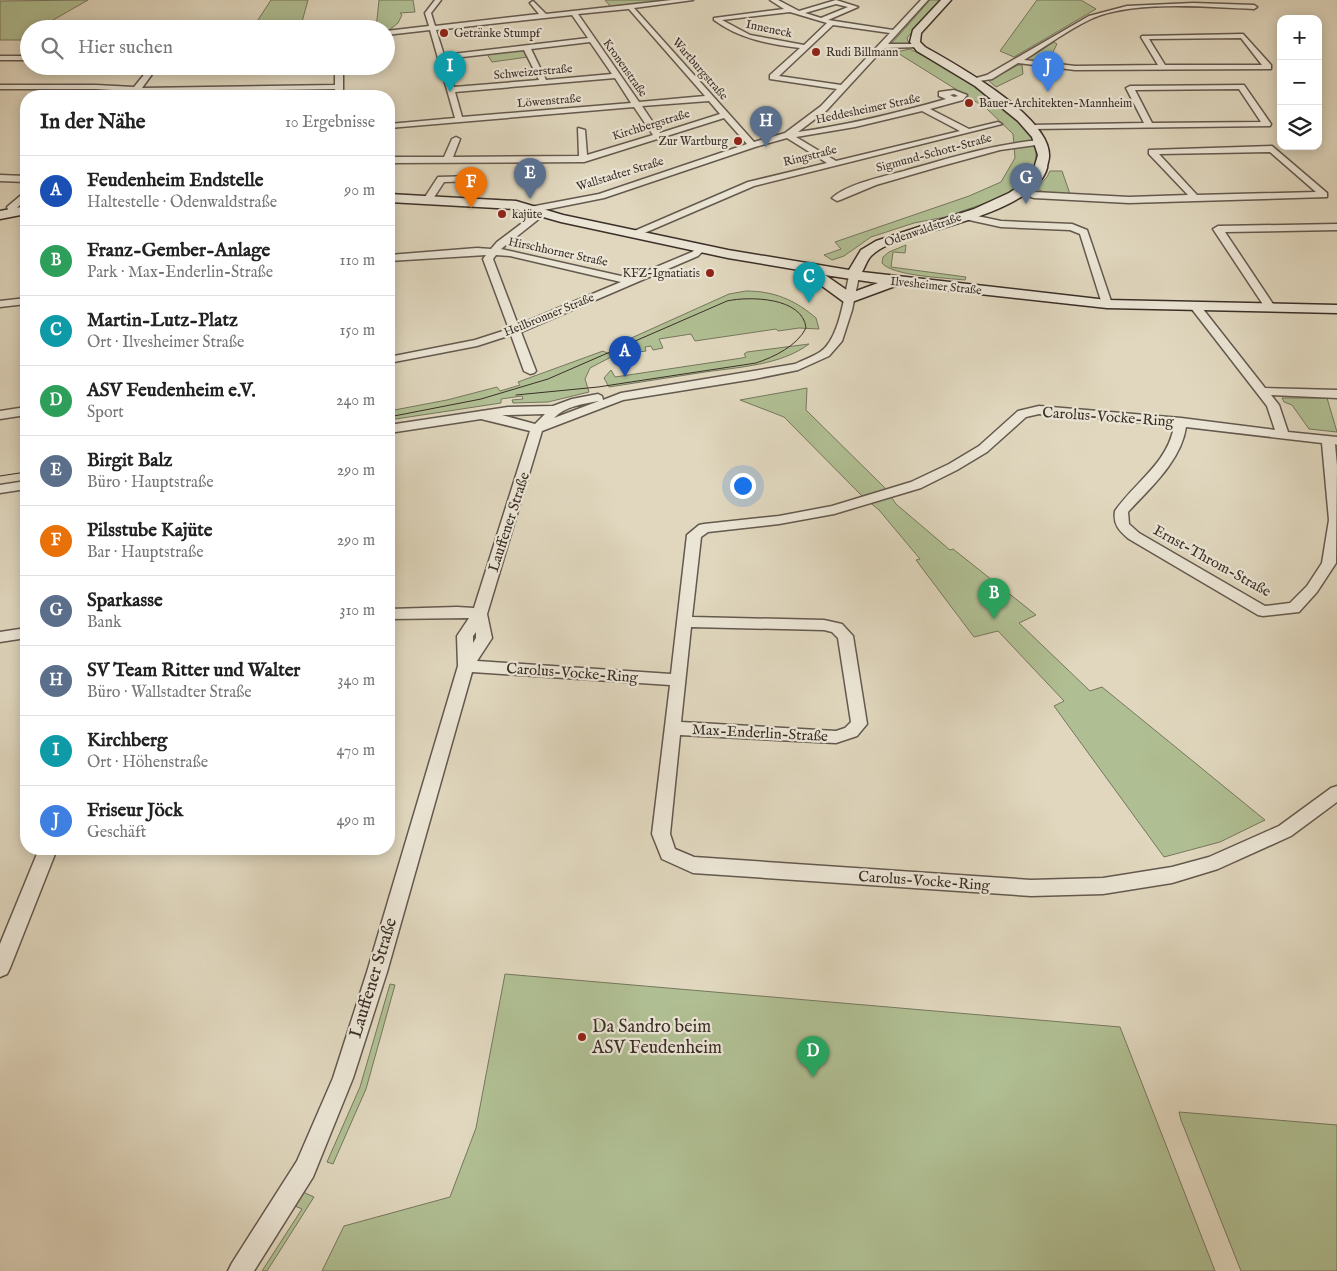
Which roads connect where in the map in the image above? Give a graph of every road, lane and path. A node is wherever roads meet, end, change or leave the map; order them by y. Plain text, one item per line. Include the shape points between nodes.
1 (438, 0) edge
2 (690, 0) edge
3 (773, 0) edge
4 (925, 0) edge
5 (946, 0) edge
6 (533, 2) dead end
7 (1254, 7) dead end
8 (631, 8) junction
9 (789, 10) junction
10 (574, 13) junction
11 (798, 13) junction
12 (545, 17) junction
13 (821, 20) junction
14 (831, 23) junction
15 (434, 28) junction
16 (395, 32) edge
17 (895, 32) junction
18 (592, 40) junction
19 (883, 46) junction
20 (918, 46) junction
21 (805, 47) junction
22 (527, 48) junction
23 (442, 57) junction
24 (0, 58) edge
25 (20, 58) edge
26 (1017, 61) junction
27 (1163, 68) junction
28 (148, 75) edge
29 (338, 75) edge
30 (616, 76) junction
31 (974, 80) junction
32 (544, 83) junction
33 (0, 87) edge
34 (339, 87) joint
35 (843, 88) junction
36 (137, 89) junction
37 (451, 90) junction
38 (711, 98) junction
39 (953, 100) dead end
40 (636, 104) junction
41 (924, 109) junction
42 (726, 115) junction
43 (459, 119) junction
44 (998, 124) dead end
45 (395, 125) edge
46 (1149, 125) junction
47 (1030, 127) junction
48 (581, 130) dead end
49 (967, 131) junction
50 (788, 135) junction
51 (658, 136) junction
52 (456, 139) dead end
53 (1040, 142) junction
54 (752, 145) junction
55 (448, 159) junction
56 (582, 159) junction
57 (395, 160) edge
58 (833, 163) junction
59 (0, 178) edge
60 (20, 179) edge
61 (475, 179) dead end
62 (1020, 192) junction
63 (395, 198) edge
64 (837, 198) dead end
65 (1195, 198) junction
66 (20, 200) edge
67 (428, 200) junction
68 (538, 211) junction
69 (13, 213) edge
70 (963, 216) junction
71 (1337, 227) edge
72 (635, 234) junction
73 (701, 248) junction
74 (492, 251) junction
75 (865, 254) junction
76 (395, 258) edge
77 (808, 269) junction
78 (854, 276) junction
79 (631, 281) junction
80 (898, 282) junction
81 (849, 299) junction
82 (20, 302) edge
83 (0, 304) edge
84 (1107, 304) junction
85 (1195, 306) junction
86 (1270, 307) junction
87 (1337, 309) edge
88 (515, 330) junction
89 (395, 359) edge
90 (530, 371) dead end
91 (1264, 391) junction
92 (1337, 394) edge
93 (622, 397) junction
94 (555, 410) junction
95 (527, 411) junction
96 (20, 412) edge
97 (0, 415) edge
98 (481, 415) junction
99 (1181, 422) junction
100 (395, 429) edge
101 (538, 429) junction
102 (1282, 435) junction
103 (1332, 441) edge
104 (20, 486) edge
105 (0, 489) edge
106 (395, 614) edge
107 (480, 614) junction
108 (684, 622) junction
109 (20, 634) edge
110 (0, 637) edge
111 (466, 666) junction
112 (678, 680) junction
113 (673, 728) junction
114 (1336, 795) edge
115 (46, 855) edge
116 (0, 968) edge
117 (240, 1271) edge

1 - 15 street via 428,13
2 - 8 street
3 - 9 street
4 - 17 street, Wallstadter Straße
5 - 20 street via 916,32 914,38
6 - 12 street
7 - 26 street via 1146,6 1112,10 1090,17
8 - 10 street
8 - 38 street, Wartburgstraße
9 - 11 street
9 - 21 street, Inneneck via 716,19 732,31 762,41
10 - 12 street
10 - 18 street, Kronenstraße
11 - 13 street
11 - 13 street via 836,2 855,7
12 - 15 street
13 - 14 street
14 - 17 street
14 - 21 street
15 - 16 street
15 - 23 street
17 - 19 street, Wallstadter Straße
18 - 22 street
18 - 30 street, Kronenstraße
19 - 20 street
19 - 35 street, Wallstadter Straße
20 - 31 street, Odenwaldstraße
21 - 35 street via 773,77
22 - 23 street
22 - 32 street
23 - 37 street
24 - 25 street
26 - 27 street via 1075,68
26 - 31 street via 989,77
27 - 27 street via 1190,68 1268,67 1243,36 1144,37
28 - 36 street
29 - 34 street
30 - 32 street, Schweizerstraße
30 - 40 street, Kronenstraße
31 - 47 street, Odenwaldstraße
32 - 37 street, Schweizerstraße
33 - 36 street
34 - 36 street
35 - 50 street, Wallstadter Straße via 824,108
37 - 43 street
38 - 40 street, Löwenstraße
38 - 42 street, Wartburgstraße
39 - 41 street, Heddesheimer Straße
40 - 43 street, Löwenstraße
40 - 51 street, Kronenstraße
41 - 49 street
41 - 50 street, Heddesheimer Straße
42 - 51 street, Kirchbergstraße
42 - 54 street, Wartburgstraße
43 - 45 street, Löwenstraße
44 - 49 street, Ringstraße
46 - 46 street via 1130,88 1241,87 1267,124
46 - 47 street
47 - 53 street, Odenwaldstraße
48 - 56 street
49 - 58 street, Ringstraße
50 - 54 street, Wallstadter Straße
50 - 58 street
51 - 56 street, Kirchbergstraße
52 - 55 street
53 - 62 street, Odenwaldstraße via 1044,156 1042,167 1034,180
53 - 64 street, Sigmund-Schott-Straße via 1020,143 858,186
54 - 68 street, Wallstadter Straße via 601,196
55 - 56 street, Kirchbergstraße
55 - 57 street, Kirchbergstraße
58 - 72 street, Ringstraße via 751,184
59 - 60 street
61 - 67 street via 441,179
62 - 65 street via 1129,200
62 - 70 street, Odenwaldstraße
63 - 67 street, Ilvesheimer Straße
65 - 65 street via 1287,196 1324,195 1272,149 1152,152
66 - 69 street via 12,207
67 - 68 street, Ilvesheimer Straße via 510,205
68 - 72 street, Ilvesheimer Straße
68 - 74 street
70 - 75 street, Odenwaldstraße via 884,242
70 - 84 street via 973,221 1072,227 1084,232
71 - 86 street via 1218,229
72 - 73 street, Ilvesheimer Straße
73 - 77 street, Ilvesheimer Straße
73 - 79 street, Heilbronner Straße via 695,254
74 - 76 street, Hirschhorner Straße
74 - 79 street, Hirschhorner Straße
74 - 88 street via 488,259
75 - 77 street
75 - 78 street, Odenwaldstraße
75 - 80 street via 877,269
77 - 78 street, Ilvesheimer Straße
77 - 81 street
78 - 80 street, Ilvesheimer Straße
78 - 81 street, Odenwaldstraße
79 - 88 street, Heilbronner Straße
80 - 81 street
80 - 84 street, Ilvesheimer Straße
81 - 93 street, Odenwaldstraße via 836,341 826,354 813,361 781,371
82 - 83 street
84 - 85 street, Ilvesheimer Straße
85 - 86 street, Ilvesheimer Straße
85 - 91 street
86 - 87 street, Ilvesheimer Straße
88 - 89 street, Heilbronner Straße via 477,343
88 - 90 street
91 - 92 street
91 - 102 street via 1273,405
93 - 94 street, Odenwaldstraße via 576,402
93 - 101 street, Odenwaldstraße
94 - 95 street, Odenwaldstraße
94 - 101 street, Odenwaldstraße
95 - 98 street, Odenwaldstraße
95 - 101 street via 536,420
96 - 97 street
98 - 100 street, Odenwaldstraße
98 - 101 street, Odenwaldstraße
99 - 102 street, Carolus-Vocke-Ring
99 - 103 street, Ernst-Throm-Straße via 1181,434 1158,471 1122,511 1120,520 1123,527 1263,611 1294,608 1312,589 1329,563 1336,520
99 - 108 street, Carolus-Vocke-Ring via 1039,410 1022,414 983,449 916,485 834,510 704,528 694,535
101 - 107 street, Lauffener Straße
102 - 103 street, Carolus-Vocke-Ring
104 - 105 street
106 - 107 street
107 - 111 street, Lauffener Straße via 484,638
108 - 112 street, Carolus-Vocke-Ring
108 - 113 street, Max-Enderlin-Straße via 837,628 845,636 859,724 851,732 836,737
109 - 110 street
111 - 112 street, Carolus-Vocke-Ring
111 - 117 street, Lauffener Straße via 343,1078 305,1168
112 - 113 street, Carolus-Vocke-Ring
113 - 114 street, Carolus-Vocke-Ring via 661,834 668,854 693,865 1031,888 1102,886 1172,875 1212,864 1285,831
115 - 116 street

